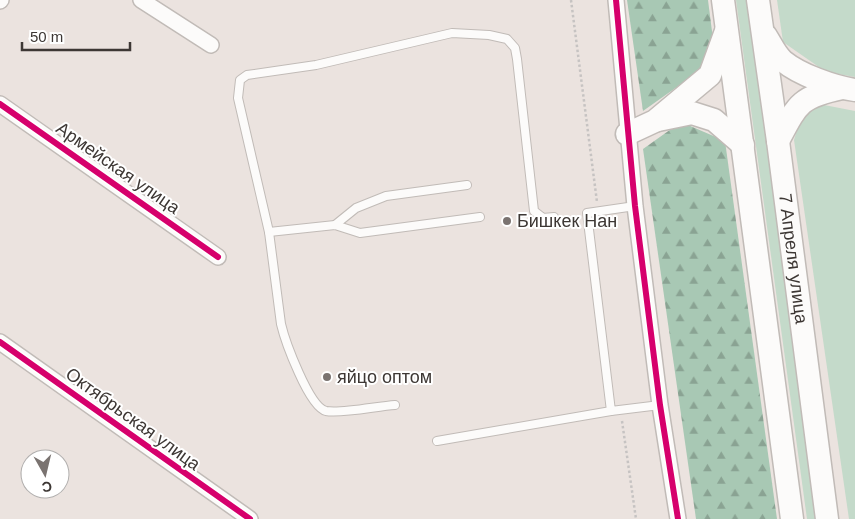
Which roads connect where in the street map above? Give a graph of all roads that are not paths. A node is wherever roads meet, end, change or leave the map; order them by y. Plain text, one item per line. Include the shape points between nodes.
1 (141, 0) edge
2 (616, 0) edge
3 (723, 0) edge
4 (758, 0) edge
5 (727, 28) junction
6 (762, 31) junction
7 (211, 46) dead end
8 (848, 89) edge
9 (0, 104) edge
10 (655, 121) junction
11 (627, 134) junction
12 (778, 141) junction
13 (743, 145) junction
14 (467, 184) dead end
15 (635, 206) junction
16 (480, 217) dead end
17 (554, 217) dead end
18 (335, 225) junction
19 (269, 232) junction
20 (218, 257) dead end
21 (0, 342) edge
22 (395, 404) dead end
23 (660, 405) junction
24 (611, 411) junction
25 (437, 441) dead end
26 (250, 519) edge
27 (678, 519) edge
28 (792, 519) edge
29 (827, 519) edge

1 - 7 street
2 - 11 street
3 - 5 main road, 7 Апреля улица
4 - 6 main road, 7 Апреля улица
5 - 10 main road via 710,75
5 - 13 main road, 7 Апреля улица
6 - 8 main road via 782,60 798,71
6 - 12 main road, 7 Апреля улица
8 - 12 main road via 819,93 804,100 792,114
9 - 20 street, Армейская улица
10 - 11 main road
10 - 13 main road via 692,113 714,120
11 - 15 street
12 - 29 main road, 7 Апреля улица
13 - 28 main road, 7 Апреля улица
14 - 18 lane via 386,196 356,208
15 - 23 street
15 - 24 lane via 583,213
16 - 18 lane via 360,233
17 - 19 lane via 543,218 532,205 514,48 507,39 452,33 316,65 247,75 240,80 238,98
18 - 19 lane
19 - 22 lane via 283,335 308,393 317,406 325,411 341,411
21 - 26 street, Октябрьская улица
23 - 24 lane
23 - 27 street
24 - 25 lane

